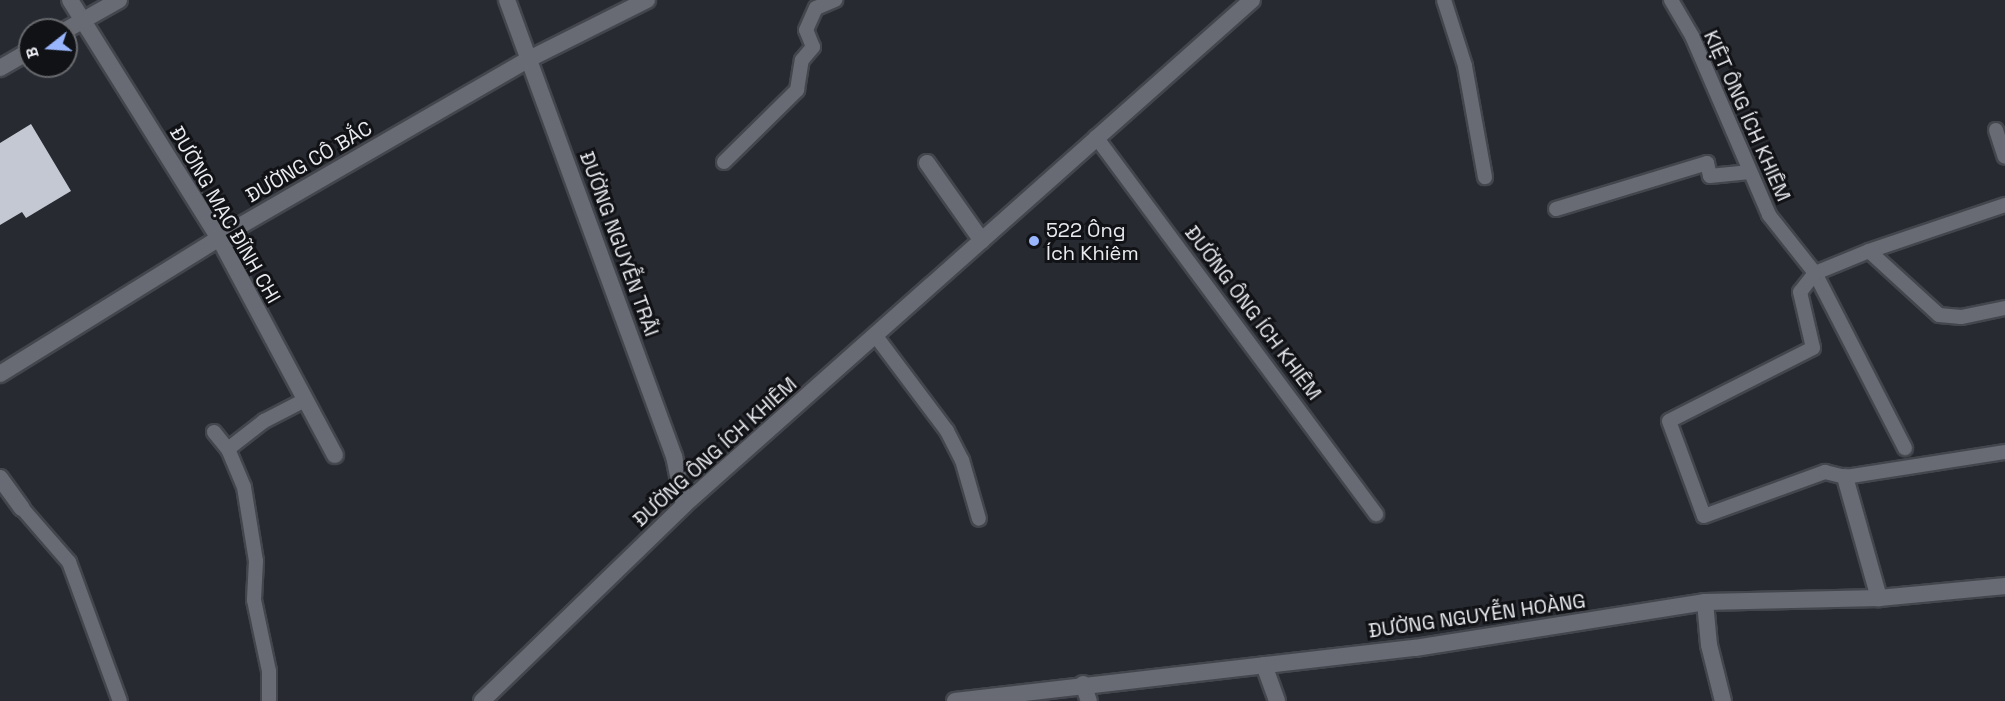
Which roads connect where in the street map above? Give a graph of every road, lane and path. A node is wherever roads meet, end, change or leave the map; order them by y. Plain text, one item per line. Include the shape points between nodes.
1 (70, 0) edge
2 (119, 0) edge
3 (507, 0) edge
4 (647, 0) edge
5 (835, 0) edge
6 (1252, 0) edge
7 (1444, 0) edge
8 (1671, 0) edge
9 (82, 21) junction
10 (78, 23) edge
11 (18, 58) edge
12 (529, 59) junction
13 (0, 68) edge
14 (1996, 130) dead end
15 (1096, 137) junction
16 (2005, 157) edge
17 (724, 162) dead end
18 (927, 163) dead end
19 (1750, 172) junction
20 (1485, 177) dead end
21 (2005, 205) edge
22 (1556, 209) dead end
23 (219, 238) junction
24 (982, 240) junction
25 (1869, 251) junction
26 (1815, 273) junction
27 (2005, 308) edge
28 (875, 335) junction
29 (0, 374) edge
30 (304, 400) junction
31 (214, 432) dead end
32 (1905, 448) dead end
33 (228, 449) junction
34 (2005, 452) edge
35 (335, 455) dead end
36 (1845, 477) junction
37 (0, 478) edge
38 (684, 505) junction
39 (22, 508) joint
40 (1376, 514) dead end
41 (979, 519) dead end
42 (2005, 585) edge
43 (1879, 598) junction
44 (1705, 602) junction
45 (1264, 665) junction
46 (1083, 684) junction
47 (120, 701) edge
48 (269, 701) edge
49 (482, 701) edge
50 (955, 701) edge
51 (1089, 701) edge
52 (1277, 701) edge
53 (1724, 701) edge

1 - 9 street, ĐƯỜNG MẠC ĐĨNH CHI
2 - 9 street
3 - 12 street, ĐƯỜNG NGUYỄN TRÃI
4 - 12 street, ĐƯỜNG CÔ BẮC
5 - 17 lane via 816,8 806,30 813,47 802,60 797,90
6 - 15 street, ĐƯỜNG ÔNG ÍCH KHIÊM
7 - 20 lane via 1465,66
8 - 19 lane, KIỆT ÔNG ÍCH KHIÊM via 1692,36
9 - 10 street
9 - 23 street, ĐƯỜNG MẠC ĐĨNH CHI
11 - 13 street
12 - 23 street, ĐƯỜNG CÔ BẮC
12 - 38 street, ĐƯỜNG NGUYỄN TRÃI via 674,456
14 - 16 lane
15 - 24 street, ĐƯỜNG ÔNG ÍCH KHIÊM
15 - 40 lane, ĐƯỜNG ÔNG ÍCH KHIÊM
18 - 24 street
19 - 22 lane via 1710,176 1707,163
19 - 26 lane, KIỆT ÔNG ÍCH KHIÊM via 1768,215
21 - 25 lane
23 - 29 street, ĐƯỜNG CÔ BẮC
23 - 30 street, ĐƯỜNG MẠC ĐĨNH CHI
24 - 28 street, ĐƯỜNG ÔNG ÍCH KHIÊM
25 - 26 lane
25 - 27 lane via 1939,315 1962,316
26 - 32 lane, KIỆT ÔNG ÍCH KHIÊM
26 - 36 lane via 1800,292 1813,348 1669,421 1704,516 1825,472
28 - 38 street, ĐƯỜNG ÔNG ÍCH KHIÊM
28 - 41 lane via 947,431 962,460
30 - 33 lane via 264,421
30 - 35 street, ĐƯỜNG MẠC ĐĨNH CHI
31 - 33 lane
33 - 48 lane via 244,488 256,561 254,600 269,671
34 - 36 lane
36 - 43 street
37 - 39 street
38 - 49 street, ĐƯỜNG ÔNG ÍCH KHIÊM
39 - 47 lane via 69,562
42 - 43 street, ĐƯỜNG NGUYỄN HOÀNG
43 - 44 street, ĐƯỜNG NGUYỄN HOÀNG
44 - 45 street, ĐƯỜNG NGUYỄN HOÀNG via 1415,648
44 - 53 street via 1709,645
45 - 46 street, ĐƯỜNG NGUYỄN HOÀNG
45 - 52 street
46 - 50 street, ĐƯỜNG NGUYỄN HOÀNG
46 - 51 street

